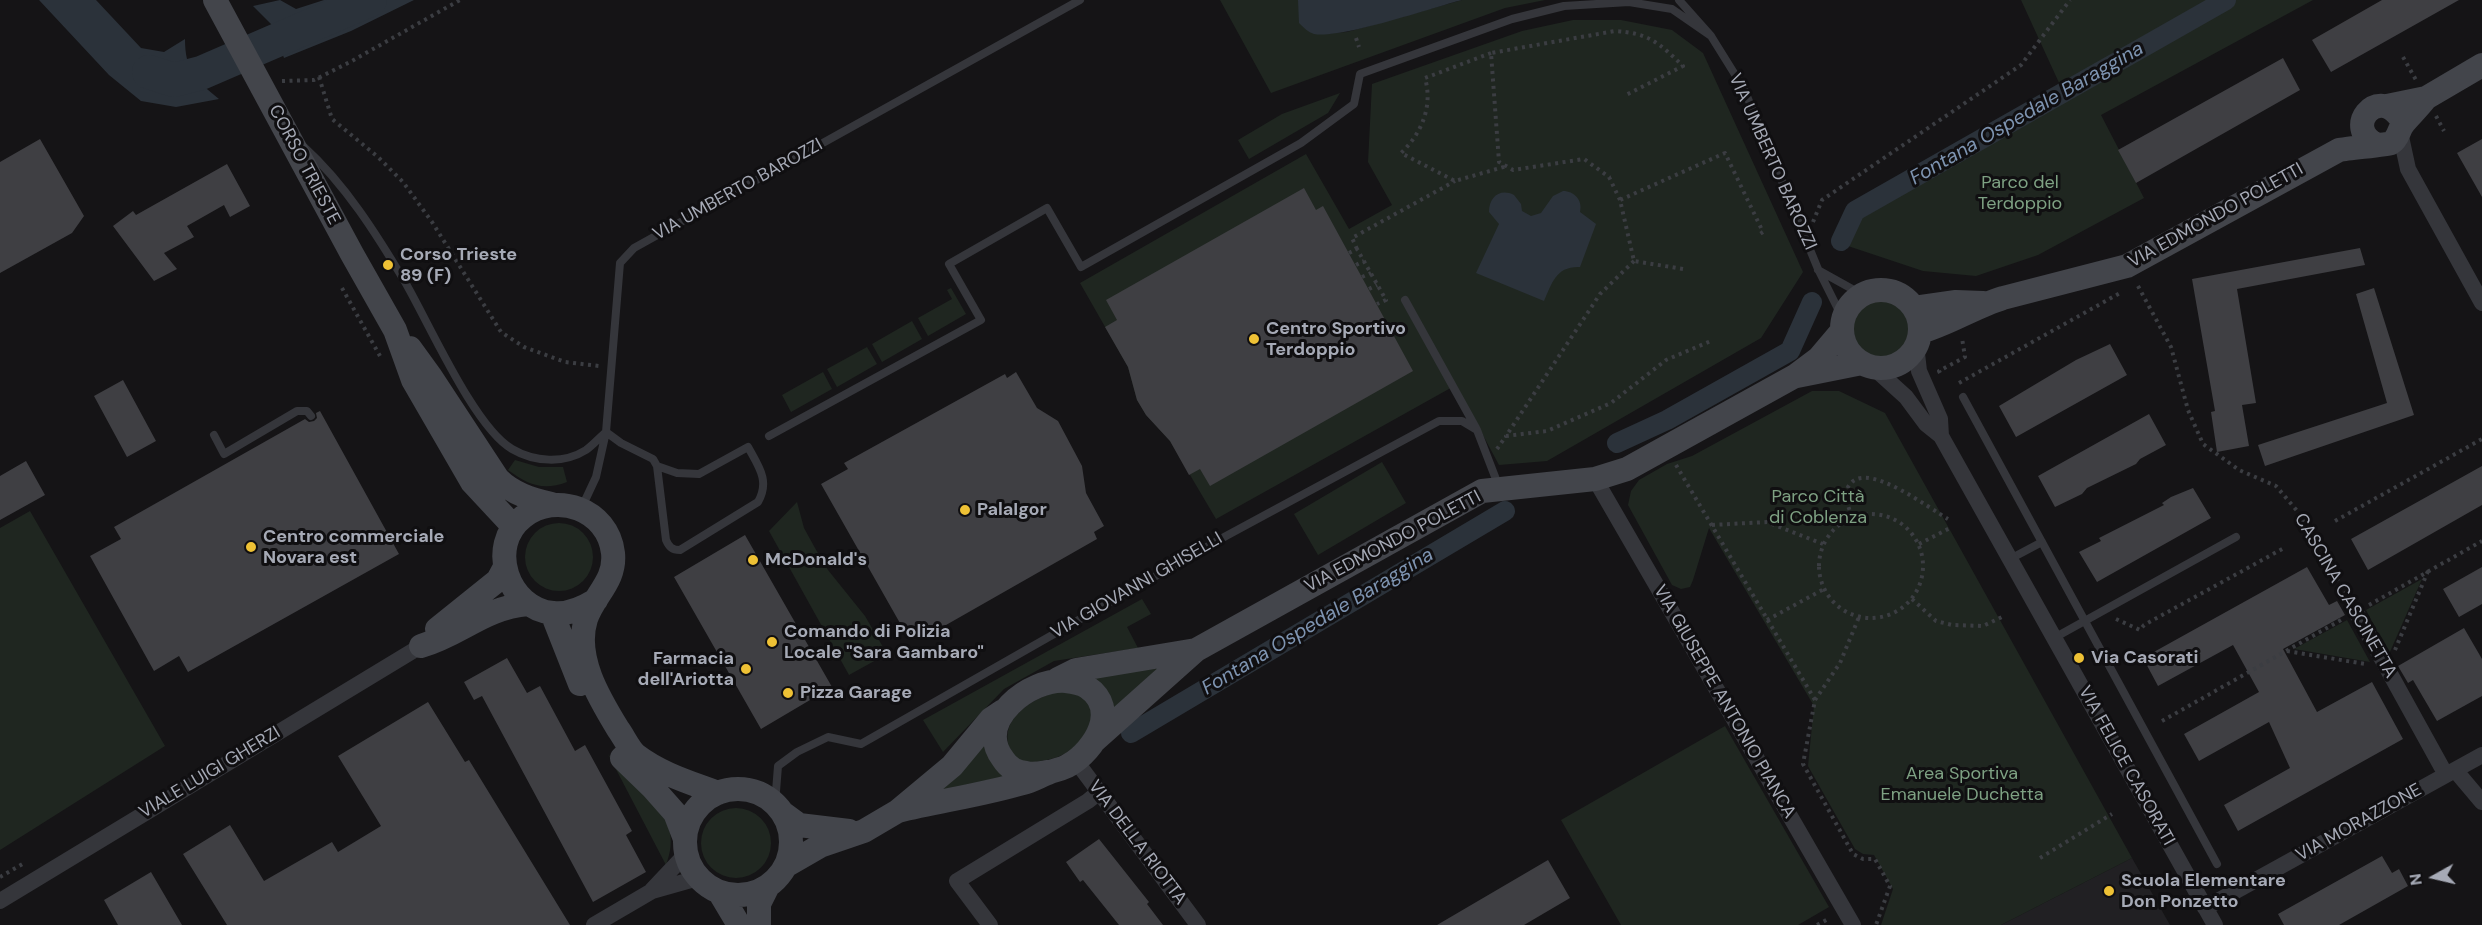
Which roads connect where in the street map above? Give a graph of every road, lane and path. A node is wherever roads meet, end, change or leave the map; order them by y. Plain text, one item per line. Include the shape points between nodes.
1 (460, 0) edge
2 (1080, 0) edge
3 (1679, 0) edge
4 (2070, 0) edge
5 (218, 6) edge
6 (1711, 36) junction
7 (1356, 38) dead end
8 (1359, 47) dead end
9 (1491, 53) junction
10 (2403, 57) dead end
11 (2482, 65) edge
12 (319, 77) junction
13 (260, 82) junction
14 (1624, 96) dead end
15 (2426, 99) junction
16 (2387, 106) junction
17 (2362, 123) junction
18 (284, 128) junction
19 (2444, 131) dead end
20 (2389, 137) junction
21 (2339, 150) junction
22 (1507, 166) junction
23 (1455, 181) junction
24 (1620, 200) junction
25 (1760, 234) dead end
26 (1807, 240) junction
27 (1357, 249) junction
28 (1349, 253) dead end
29 (1364, 261) junction
30 (1634, 261) junction
31 (1356, 265) dead end
32 (1683, 269) dead end
33 (1818, 269) junction
34 (1371, 273) junction
35 (1362, 277) dead end
36 (1377, 285) junction
37 (2138, 286) dead end
38 (1369, 289) dead end
39 (2120, 293) dead end
40 (1863, 295) junction
41 (1405, 300) dead end
42 (1986, 303) junction
43 (2482, 303) edge
44 (1377, 304) dead end
45 (1914, 308) junction
46 (1842, 326) junction
47 (395, 330) junction
48 (1961, 335) dead end
49 (1918, 339) junction
50 (1711, 341) dead end
51 (1868, 366) junction
52 (612, 368) junction
53 (1795, 376) junction
54 (1943, 380) dead end
55 (1958, 384) dead end
56 (1963, 397) dead end
57 (311, 416) dead end
58 (1477, 430) junction
59 (606, 432) junction
60 (214, 435) dead end
61 (769, 436) dead end
62 (1506, 436) junction
63 (1941, 436) junction
64 (2482, 439) edge
65 (1494, 454) dead end
66 (1674, 462) dead end
67 (657, 465) junction
68 (1595, 479) junction
69 (1500, 489) junction
70 (551, 504) junction
71 (581, 509) junction
72 (1852, 517) junction
73 (1948, 519) dead end
74 (2335, 521) dead end
75 (1712, 525) junction
76 (513, 526) junction
77 (1953, 527) dead end
78 (2236, 537) dead end
79 (2482, 541) edge
80 (2042, 542) junction
81 (1823, 544) junction
82 (1919, 544) junction
83 (2284, 548) dead end
84 (2010, 560) junction
85 (505, 567) junction
86 (1824, 589) junction
87 (1912, 599) junction
88 (596, 600) junction
89 (528, 604) junction
90 (2356, 612) junction
91 (552, 613) junction
92 (1859, 617) junction
93 (2002, 617) dead end
94 (2115, 618) dead end
95 (1767, 620) junction
96 (2085, 621) junction
97 (2054, 638) junction
98 (421, 646) junction
99 (1196, 650) junction
100 (1054, 680) junction
101 (1815, 700) junction
102 (1005, 710) junction
103 (2162, 721) dead end
104 (1094, 741) junction
105 (2482, 755) edge
106 (1076, 761) junction
107 (1048, 772) junction
108 (2451, 772) junction
109 (1099, 792) junction
110 (718, 793) junction
111 (2482, 802) edge
112 (780, 809) junction
113 (898, 811) junction
114 (2112, 814) dead end
115 (864, 831) junction
116 (685, 846) junction
117 (2040, 858) dead end
118 (2217, 864) dead end
119 (787, 865) junction
120 (698, 878) junction
121 (767, 888) junction
122 (652, 891) junction
123 (720, 893) junction
124 (0, 901) edge
125 (2205, 908) junction
126 (594, 925) edge
127 (739, 925) edge
128 (759, 925) edge
129 (990, 925) edge
130 (1198, 925) edge
131 (1852, 925) edge
132 (1876, 925) edge
133 (2215, 925) edge

1 - 12 path
2 - 52 lane, VIA UMBERTO BAROZZI via 634,248 620,263
3 - 6 lane, VIA UMBERTO BAROZZI
4 - 26 path via 2021,65 1822,200
5 - 13 street, CORSO TRIESTE
6 - 26 lane, VIA UMBERTO BAROZZI via 1744,89
6 - 61 lane via 1672,9 1629,2 1564,6 1512,18 1359,74 1353,104 1301,143 1081,267 1047,208 949,264 981,320
7 - 8 path
9 - 14 path via 1615,31 1633,32 1654,40 1683,66
9 - 22 path via 1499,162
9 - 23 path via 1425,78 1429,104 1418,131 1401,153
10 - 15 path
11 - 15 street, VIA EDMONDO POLETTI
12 - 13 path
12 - 52 path via 332,118 403,182 501,332 524,347 564,362
13 - 18 street, CORSO TRIESTE
15 - 16 street, VIA EDMONDO POLETTI
15 - 19 path
15 - 20 street, VIA EDMONDO POLETTI
16 - 17 street, VIA EDMONDO POLETTI via 2368,111
16 - 20 street via 2398,114
17 - 20 street via 2365,136
17 - 21 street, VIA EDMONDO POLETTI
18 - 47 street, CORSO TRIESTE
18 - 59 lane via 325,166 377,238 491,432 528,457 548,460 586,450
20 - 21 street, VIA EDMONDO POLETTI
20 - 43 street
21 - 42 street, VIA EDMONDO POLETTI via 2127,266
22 - 23 path
22 - 24 path via 1513,170 1584,159 1609,177
23 - 27 path via 1352,238
24 - 25 path via 1725,153 1763,232
24 - 30 path
26 - 33 lane, VIA UMBERTO BAROZZI
27 - 28 path
27 - 29 path
29 - 31 path
29 - 34 path
30 - 32 path
30 - 62 path via 1600,294
33 - 40 lane, VIA UMBERTO BAROZZI
33 - 46 lane, VIA UMBERTO BAROZZI
34 - 35 path
34 - 36 path
36 - 38 path
36 - 44 path via 1386,300
37 - 90 path, CASCINA CASCINETTA via 2171,347 2188,410 2203,444 2238,470 2276,486 2298,512
39 - 55 path
40 - 45 street via 1881,290 1894,292
40 - 46 street via 1848,307
41 - 58 lane
42 - 45 street, VIA EDMONDO POLETTI via 1956,302
42 - 49 street, VIA EDMONDO POLETTI
45 - 49 street via 1919,320
46 - 51 street via 1845,345
46 - 53 street, VIA EDMONDO POLETTI via 1824,353
47 - 70 street, CORSO TRIESTE via 498,479 525,497
47 - 76 street, CORSO TRIESTE via 413,380 472,483
48 - 54 path via 1965,357 1939,371
49 - 51 street via 1909,356 1899,364 1887,368
49 - 63 street via 1919,371 1940,419
50 - 62 path via 1666,360 1611,404 1547,431
51 - 53 street, VIA EDMONDO POLETTI
51 - 63 street via 1906,398
52 - 59 lane, VIA UMBERTO BAROZZI
53 - 68 street, VIA EDMONDO POLETTI via 1627,469
56 - 80 lane
57 - 60 lane via 307,411 297,411 224,454
58 - 69 lane
58 - 112 lane, VIA GIOVANNI GHISELLI via 1462,421 1438,421 1226,536 861,744 828,737 797,752 778,766
59 - 67 lane
59 - 71 lane, VIA UMBERTO BAROZZI via 596,477
62 - 65 path
63 - 84 street, VIA FELICE CASORATI
64 - 74 path
66 - 75 path
67 - 67 lane via 677,473 699,474 748,447 762,474 764,490 758,502 675,550 666,540
68 - 69 street, VIA EDMONDO POLETTI
68 - 131 street, VIA GIUSEPPE ANTONIO PIANCA
69 - 99 street, VIA EDMONDO POLETTI via 1482,491
70 - 71 street
70 - 76 street via 525,515
71 - 88 street via 606,531 613,553 611,574
72 - 73 path via 1846,490 1856,478 1864,477 1880,480
72 - 81 path via 1832,531
72 - 82 path via 1873,513 1888,516 1901,522
75 - 81 path via 1767,522
75 - 95 path
76 - 85 street via 506,546
77 - 82 path
78 - 96 lane
79 - 90 path
80 - 84 lane
80 - 96 lane
81 - 86 path via 1819,559
82 - 87 path via 1923,573
83 - 94 path via 2140,630
84 - 97 street, VIA FELICE CASORATI
85 - 89 street via 512,586
85 - 98 street via 498,580
86 - 92 path via 1845,611
86 - 95 path
87 - 92 path via 1888,615
87 - 93 path via 1936,621 1952,625 1983,626
88 - 91 street via 573,611
88 - 110 street via 586,619 583,644 586,664 607,711 634,753 662,773
89 - 91 street
89 - 98 street via 490,612 442,640
90 - 103 path
90 - 108 street, CASCINA CASCINETTA
91 - 116 street via 599,724 616,752 675,813
92 - 101 path via 1839,663
95 - 101 path
96 - 97 lane
96 - 118 lane
97 - 125 street, VIA FELICE CASORATI
98 - 124 street, VIALE LUIGI GHERZI
99 - 100 street, VIA EDMONDO POLETTI via 1076,670
99 - 104 street, VIA EDMONDO POLETTI
100 - 102 street via 1025,691
100 - 104 street via 1078,683 1097,696 1104,719
101 - 132 path via 1803,764 1853,854 1875,859 1890,886
102 - 107 street via 996,733 1000,755 1015,770 1026,774
102 - 113 street via 991,720 952,766
104 - 106 street
105 - 108 street, VIA MORAZZONE
106 - 107 street
106 - 109 street, VIA DELLA RIOTTA
107 - 113 street via 1024,783
108 - 111 street, CASCINA CASCINETTA
108 - 125 street, VIA MORAZZONE
109 - 129 street via 957,881
109 - 130 street, VIA DELLA RIOTTA
110 - 112 street via 750,790
110 - 116 street via 695,811 688,824
112 - 115 street via 799,825
112 - 119 street via 790,830
113 - 115 street
114 - 117 path
115 - 119 street via 820,846
116 - 120 street
116 - 122 street
119 - 121 street
120 - 122 street
120 - 123 street
121 - 123 street via 736,896
121 - 128 street via 759,904
122 - 126 street
123 - 127 street
125 - 133 street, VIA FELICE CASORATI

